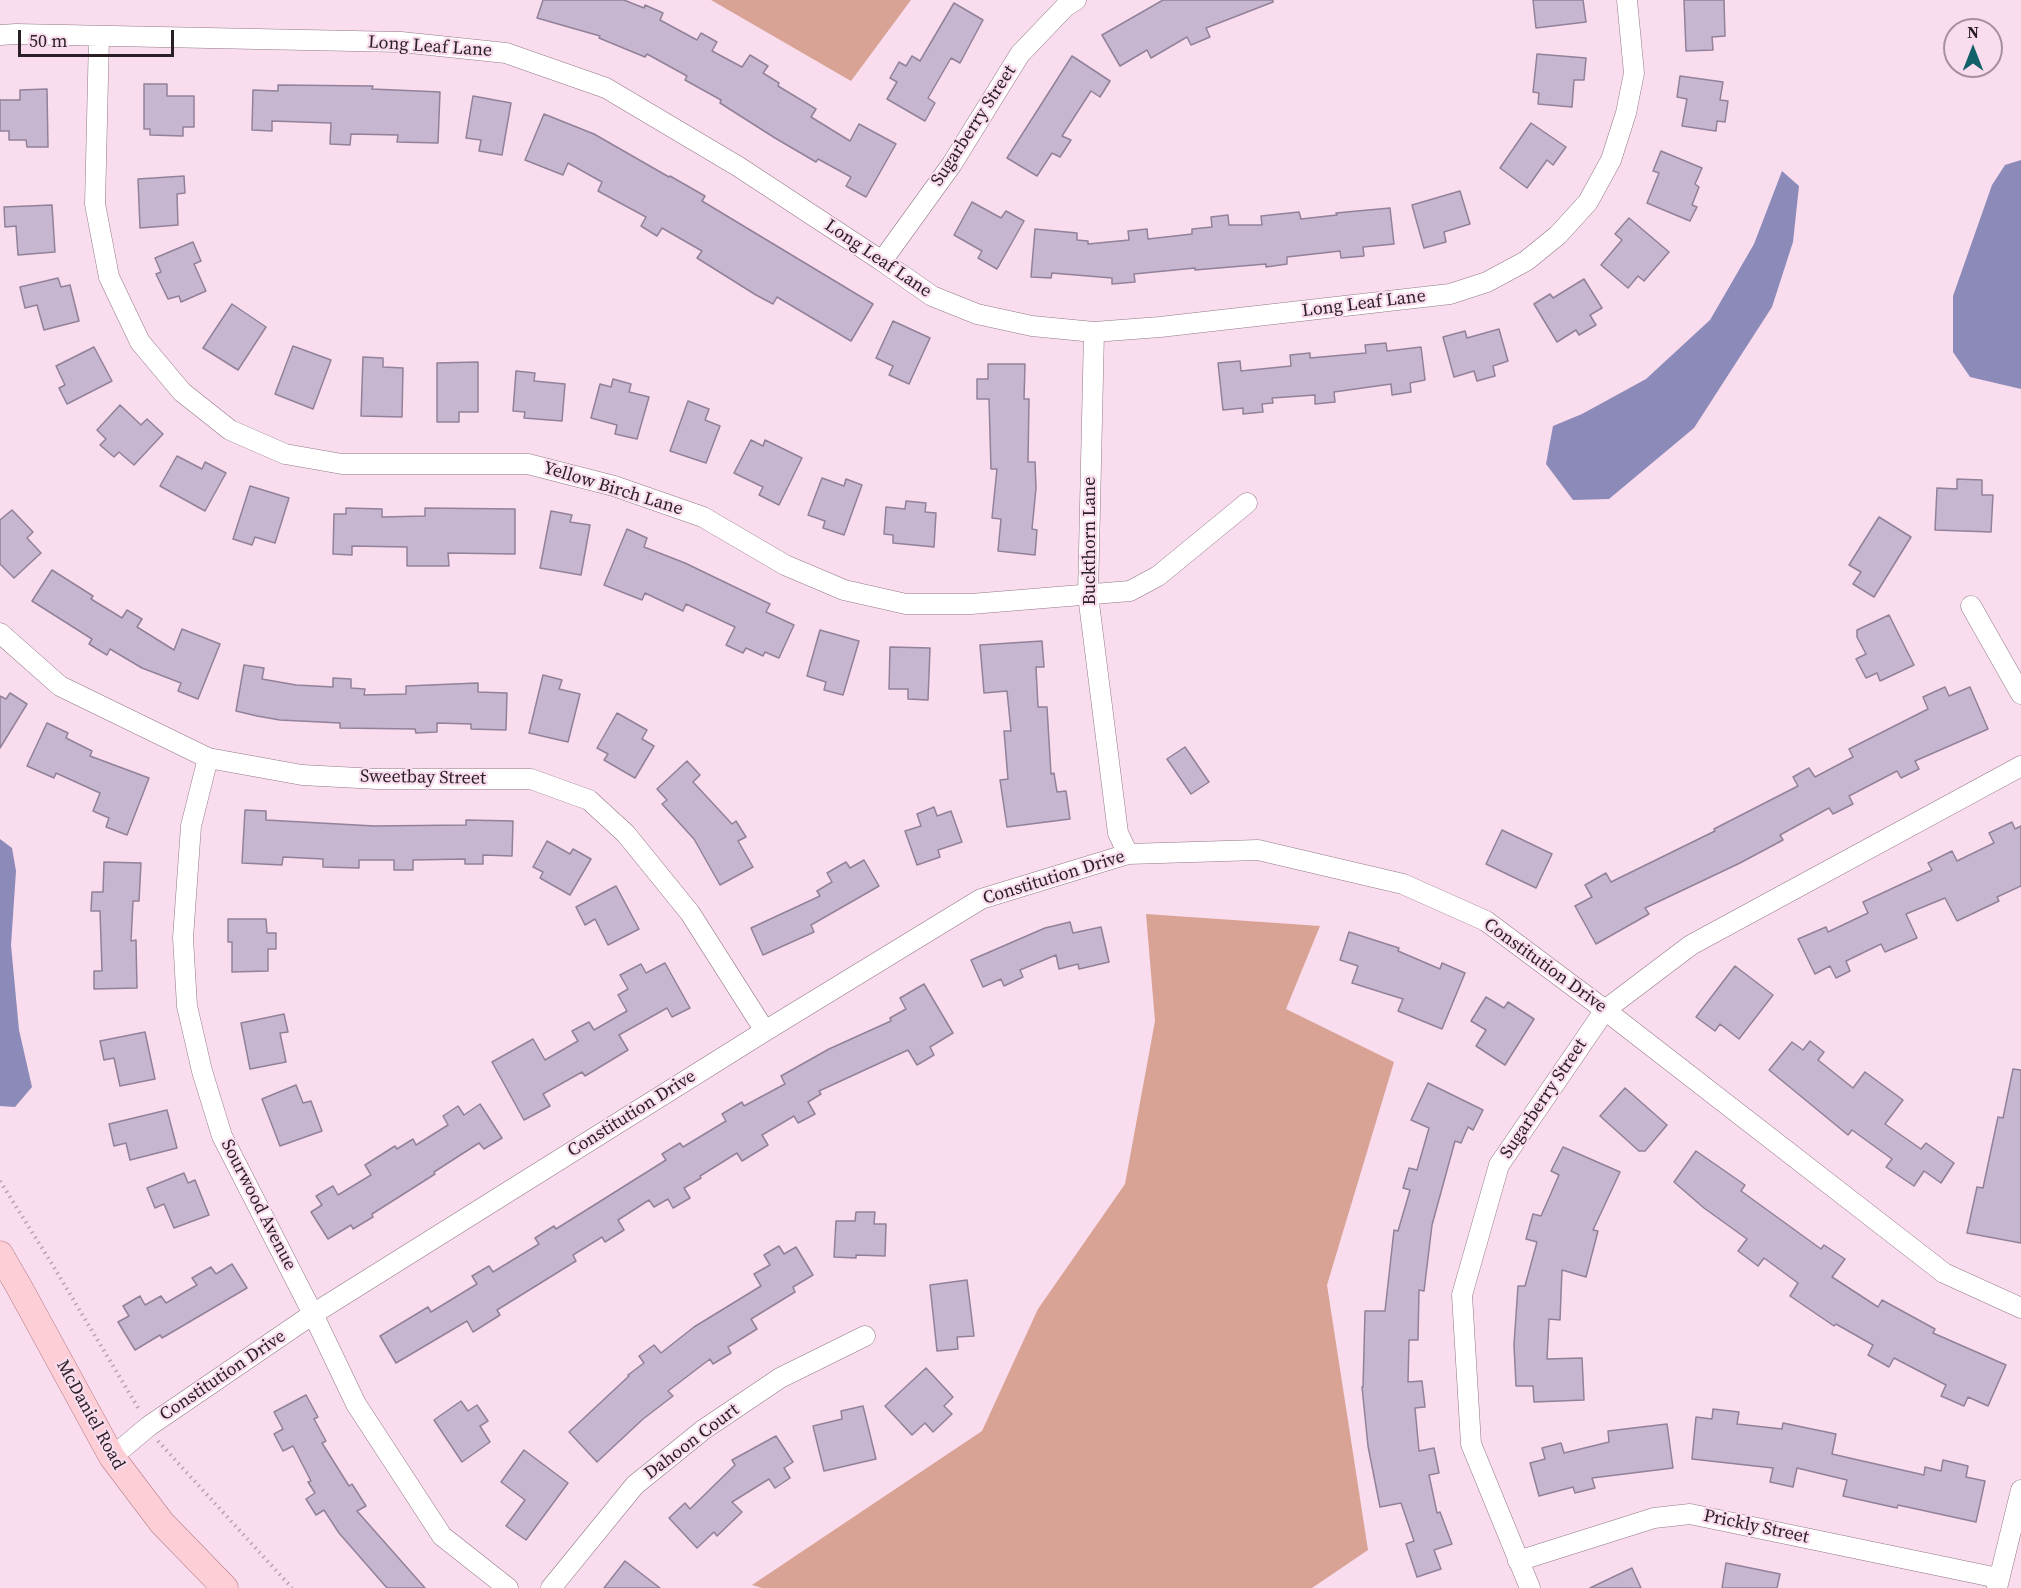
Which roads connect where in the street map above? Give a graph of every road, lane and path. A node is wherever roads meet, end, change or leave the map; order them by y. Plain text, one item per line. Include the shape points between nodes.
1 (1076, 0) edge
2 (1627, 0) edge
3 (0, 35) edge
4 (99, 37) junction
5 (882, 261) junction
6 (1094, 332) junction
7 (1247, 503) dead end
8 (1088, 595) junction
9 (1971, 606) dead end
10 (0, 633) edge
11 (2021, 694) edge
12 (208, 758) junction
13 (2021, 766) edge
14 (1128, 854) junction
15 (1605, 1010) junction
16 (765, 1031) junction
17 (0, 1181) edge
18 (0, 1254) edge
19 (2021, 1308) edge
20 (313, 1314) junction
21 (865, 1336) dead end
22 (149, 1426) junction
23 (112, 1457) junction
24 (2021, 1490) edge
25 (1518, 1561) junction
26 (1997, 1583) edge
27 (225, 1588) edge
28 (292, 1588) edge
29 (508, 1588) edge
30 (551, 1588) edge
31 (1530, 1588) edge

1 - 5 street, Sugarberry Street via 1020,54 952,164
2 - 6 street, Long Leaf Lane via 1634,73 1611,160 1588,202 1558,236 1526,261 1487,282 1450,294
3 - 4 street, Long Leaf Lane
4 - 5 street, Long Leaf Lane via 401,42 506,53 606,88 739,167
4 - 8 street, Yellow Birch Lane via 95,204 109,277 140,342 182,392 230,430 285,454 342,464 528,464 614,486 703,517 785,565 844,590 906,604 971,604
5 - 6 street, Long Leaf Lane via 932,296 977,314 1032,326
6 - 8 street, Buckthorn Lane
7 - 8 street, Yellow Birch Lane via 1158,576 1130,591
8 - 14 street, Buckthorn Lane via 1118,832
9 - 11 street
10 - 12 street, Sweetbay Street via 60,686
12 - 16 street, Sweetbay Street via 302,775 531,779 589,800 626,834 690,913
12 - 20 street, Sourwood Avenue via 191,826 183,938 187,1006 222,1136
13 - 15 street, Sugarberry Street via 1691,945
14 - 15 street, Constitution Drive via 1258,850 1403,884 1486,921
14 - 16 street, Constitution Drive via 981,899
15 - 19 street, Constitution Drive via 1944,1273
15 - 25 street, Sugarberry Street via 1499,1165 1462,1295 1471,1444
16 - 20 street, Constitution Drive
17 - 22 path
18 - 23 main road, McDaniel Road
20 - 22 street, Constitution Drive
20 - 29 street, Sourwood Avenue via 356,1404 442,1536
21 - 30 street, Dahoon Court via 780,1378 703,1430 635,1485
22 - 23 street, Constitution Drive
22 - 28 path via 165,1449
23 - 27 main road, McDaniel Road via 162,1523
24 - 26 street
25 - 26 street, Prickly Street via 1654,1518 1690,1514
25 - 31 street, Sugarberry Street

